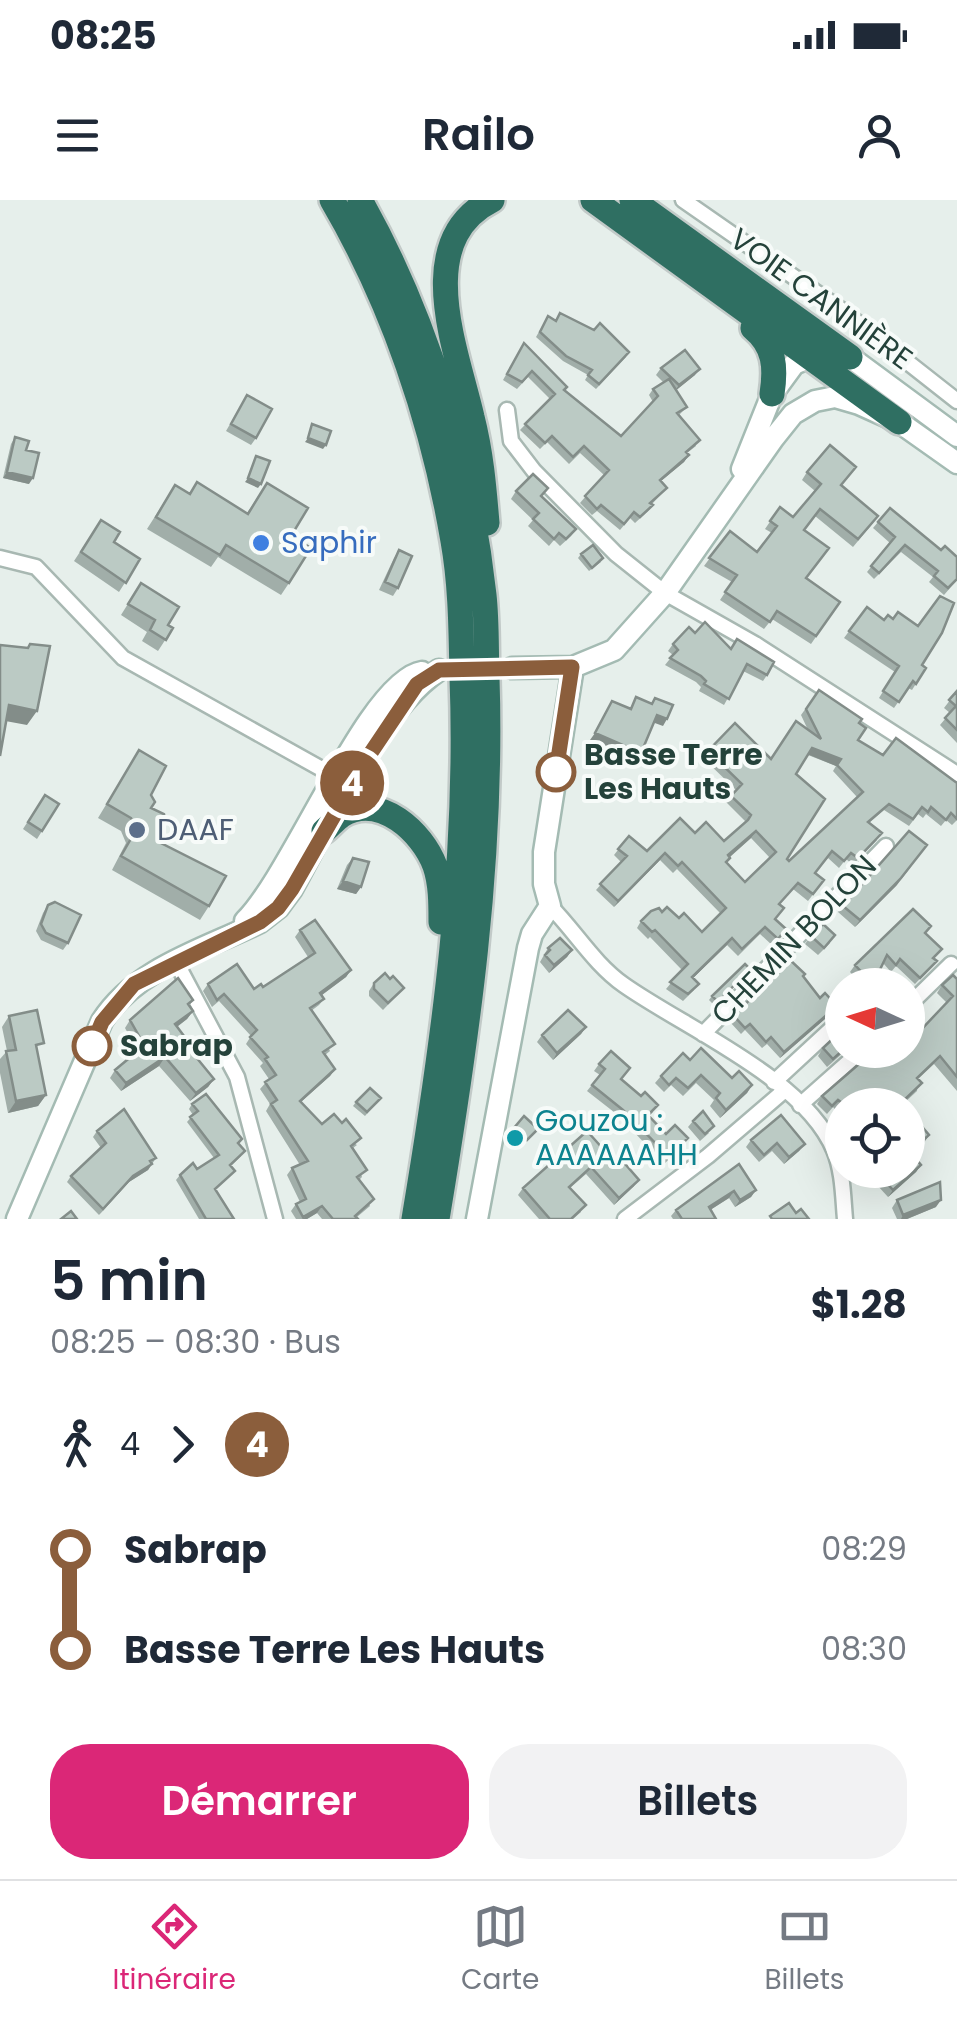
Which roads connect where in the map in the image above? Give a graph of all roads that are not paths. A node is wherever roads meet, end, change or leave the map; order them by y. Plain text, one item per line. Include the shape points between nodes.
1 (332, 200) edge
2 (360, 200) edge
3 (492, 200) edge
4 (572, 200) edge
5 (593, 200) edge
6 (683, 200) edge
7 (631, 212) edge
8 (705, 284) junction
9 (850, 357) junction
10 (810, 358) junction
11 (772, 394) junction
12 (957, 401) edge
13 (507, 410) dead end
14 (898, 422) junction
15 (957, 436) edge
16 (957, 462) edge
17 (722, 509) junction
18 (0, 558) edge
19 (665, 593) junction
20 (572, 667) junction
21 (512, 668) dead end
22 (488, 718) junction
23 (957, 774) edge
24 (342, 782) junction
25 (403, 822) junction
26 (324, 831) junction
27 (886, 846) dead end
28 (292, 889) junction
29 (550, 906) junction
30 (230, 936) junction
31 (176, 962) junction
32 (951, 964) dead end
33 (925, 989) edge
34 (702, 1034) junction
35 (825, 1037) edge
36 (842, 1068) edge
37 (779, 1086) junction
38 (800, 1105) junction
39 (17, 1219) edge
40 (276, 1219) edge
41 (412, 1219) edge
42 (437, 1219) edge
43 (478, 1219) edge
44 (625, 1219) edge
45 (845, 1219) edge

1 - 41 highway via 379,293 427,422 460,605 464,784 452,968
2 - 22 highway via 398,276 464,479 484,596
3 - 22 highway via 461,225 445,275 482,461 490,566
4 - 7 highway
5 - 7 highway
6 - 12 street, VOIE CANNIÈRE
7 - 8 highway
7 - 9 highway
8 - 10 highway
8 - 11 highway via 771,350
9 - 10 main road
9 - 15 main road
10 - 11 main road via 794,364
10 - 14 highway
11 - 17 main road
13 - 19 street via 511,441 534,470 616,554
14 - 16 main road
14 - 17 main road via 835,397 815,401 793,414
17 - 19 main road
18 - 24 street via 36,567 123,658
19 - 20 main road via 614,650
19 - 23 street
20 - 21 main road
20 - 29 main road via 544,852
22 - 42 highway via 476,970
24 - 24 main road via 417,684 439,670 412,674 390,691
24 - 25 street
24 - 26 main road
24 - 28 main road
24 - 30 main road via 260,907
25 - 26 highway via 359,809
25 - 41 highway via 436,867 441,904
26 - 28 main road
27 - 34 street, CHEMIN BOLON
28 - 30 main road via 260,922
29 - 34 street via 620,982
29 - 43 main road via 528,948
30 - 31 main road
31 - 39 main road via 134,984 102,1022
31 - 40 street via 237,1077
32 - 33 street
34 - 37 street
35 - 37 street
36 - 38 street
37 - 38 street
37 - 44 street via 708,1156
38 - 45 street via 834,1150

